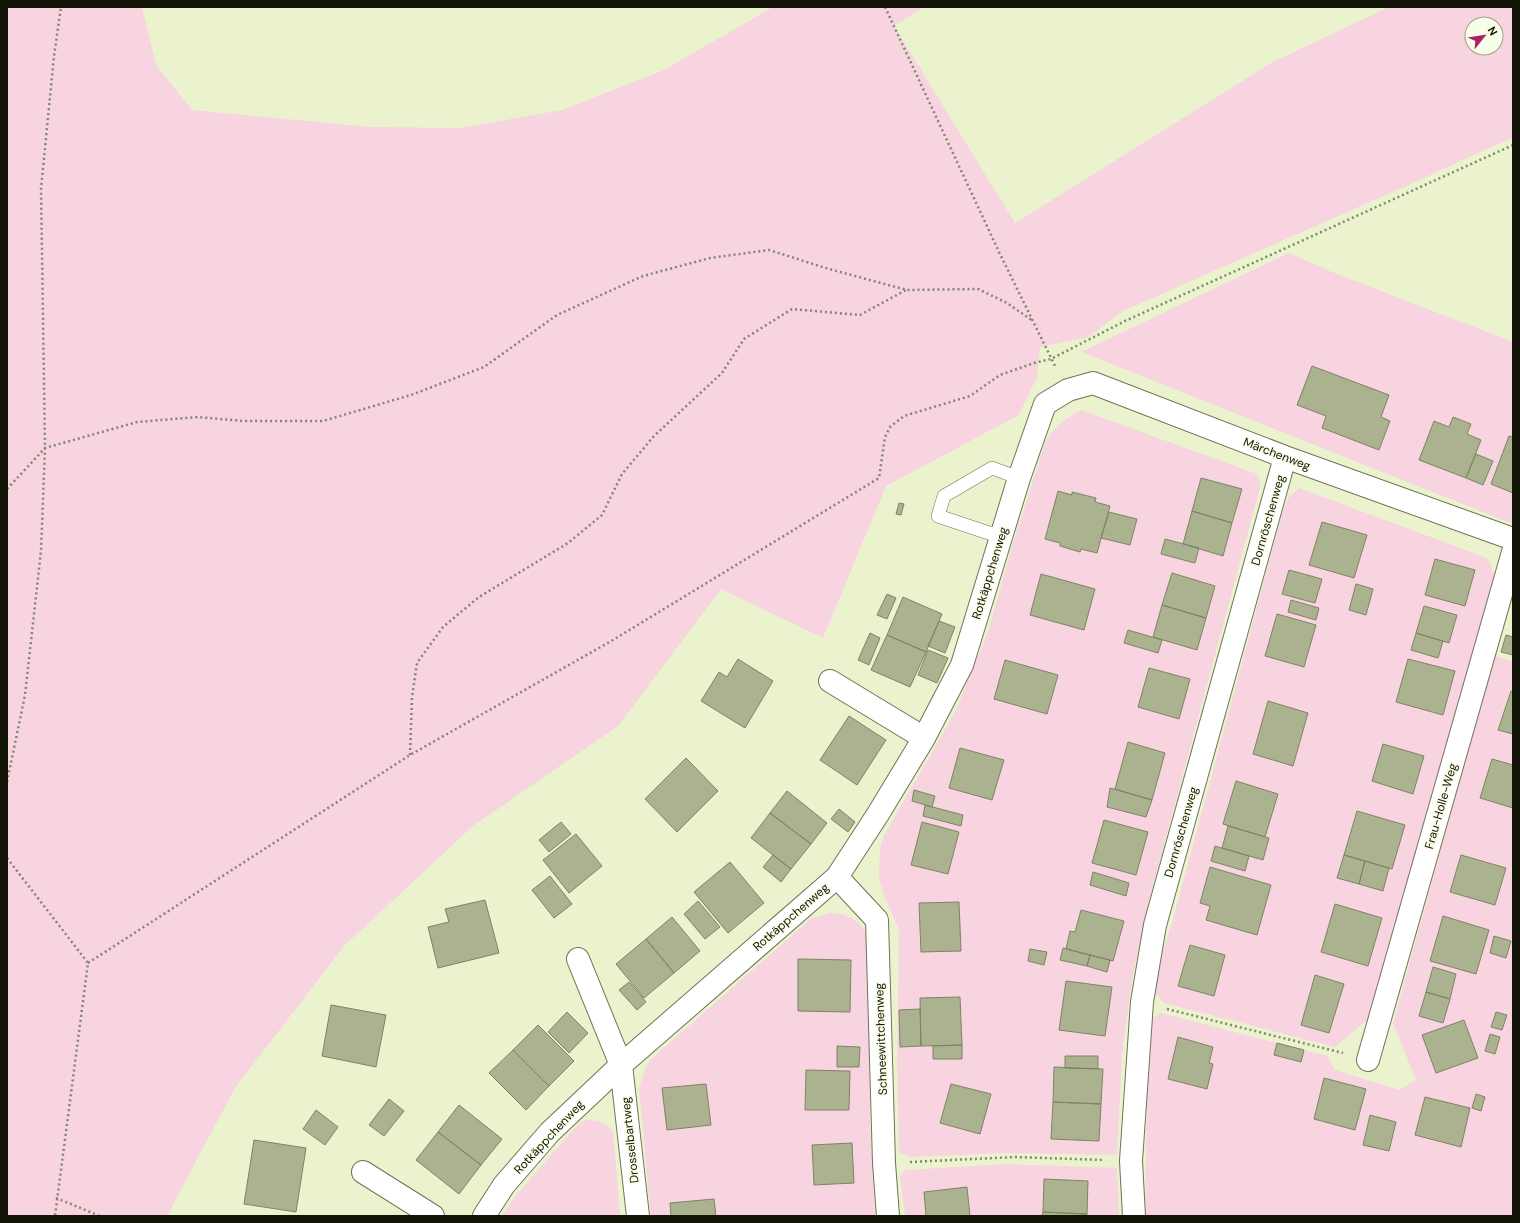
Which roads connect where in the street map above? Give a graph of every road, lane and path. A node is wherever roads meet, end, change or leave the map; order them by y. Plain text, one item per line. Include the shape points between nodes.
1 (60, 7) edge
2 (885, 7) edge
3 (1513, 145) edge
4 (907, 290) junction
5 (1033, 321) junction
6 (1051, 360) junction
7 (1068, 390) junction
8 (1045, 404) joint
9 (45, 448) junction
10 (1285, 457) junction
11 (1019, 478) junction
12 (7, 489) edge
13 (1001, 536) junction
14 (1513, 539) edge
15 (1513, 552) edge
16 (830, 681) dead end
17 (924, 738) junction
18 (410, 755) junction
19 (7, 782) edge
20 (7, 858) edge
21 (837, 877) junction
22 (578, 959) dead end
23 (88, 963) junction
24 (1142, 1002) junction
25 (1368, 1060) joint
26 (621, 1065) junction
27 (1131, 1161) junction
28 (884, 1163) junction
29 (363, 1172) dead end
30 (56, 1198) junction
31 (55, 1216) edge
32 (100, 1216) edge
33 (434, 1216) edge
34 (484, 1216) edge
35 (638, 1216) edge
36 (888, 1216) edge
37 (1134, 1216) edge

1 - 9 path via 41,189
2 - 5 path
3 - 6 path via 1124,321
4 - 5 path via 978,289 1007,302
4 - 9 path via 768,250 710,258 643,276 557,315 484,367 412,395 322,420 243,421 198,417 137,422
4 - 18 path via 860,315 792,309 744,339 722,373 654,436 622,474 602,515 568,544 479,597 443,627 417,663 412,697
5 - 6 path
6 - 7 path
6 - 18 path via 1000,375 970,396 904,416 890,427 885,437 879,478 613,640
7 - 8 street, Märchenweg
7 - 10 street, Märchenweg via 1093,383
8 - 11 street, Rotkäppchenweg
9 - 12 path
9 - 19 path via 41,551 26,688
10 - 14 street, Märchenweg
10 - 24 street, Dornröschenweg via 1155,924
11 - 13 street, Rotkäppchenweg
11 - 13 lane via 992,468 944,496 938,516
13 - 17 street, Rotkäppchenweg via 962,665
15 - 25 street, Frau-Holle-Weg
16 - 17 street
17 - 21 street, Rotkäppchenweg
18 - 23 path
20 - 23 path
21 - 26 street, Rotkäppchenweg
21 - 28 street, Schneewittchenweg via 877,920
22 - 26 street
23 - 30 path
24 - 25 path
24 - 27 street, Dornröschenweg
26 - 34 street, Rotkäppchenweg via 550,1132 504,1185
26 - 35 street, Drosselbartweg
27 - 28 path via 1016,1157
27 - 37 street, Dornröschenweg
28 - 36 street, Schneewittchenweg
29 - 33 street
30 - 31 path
30 - 32 path

